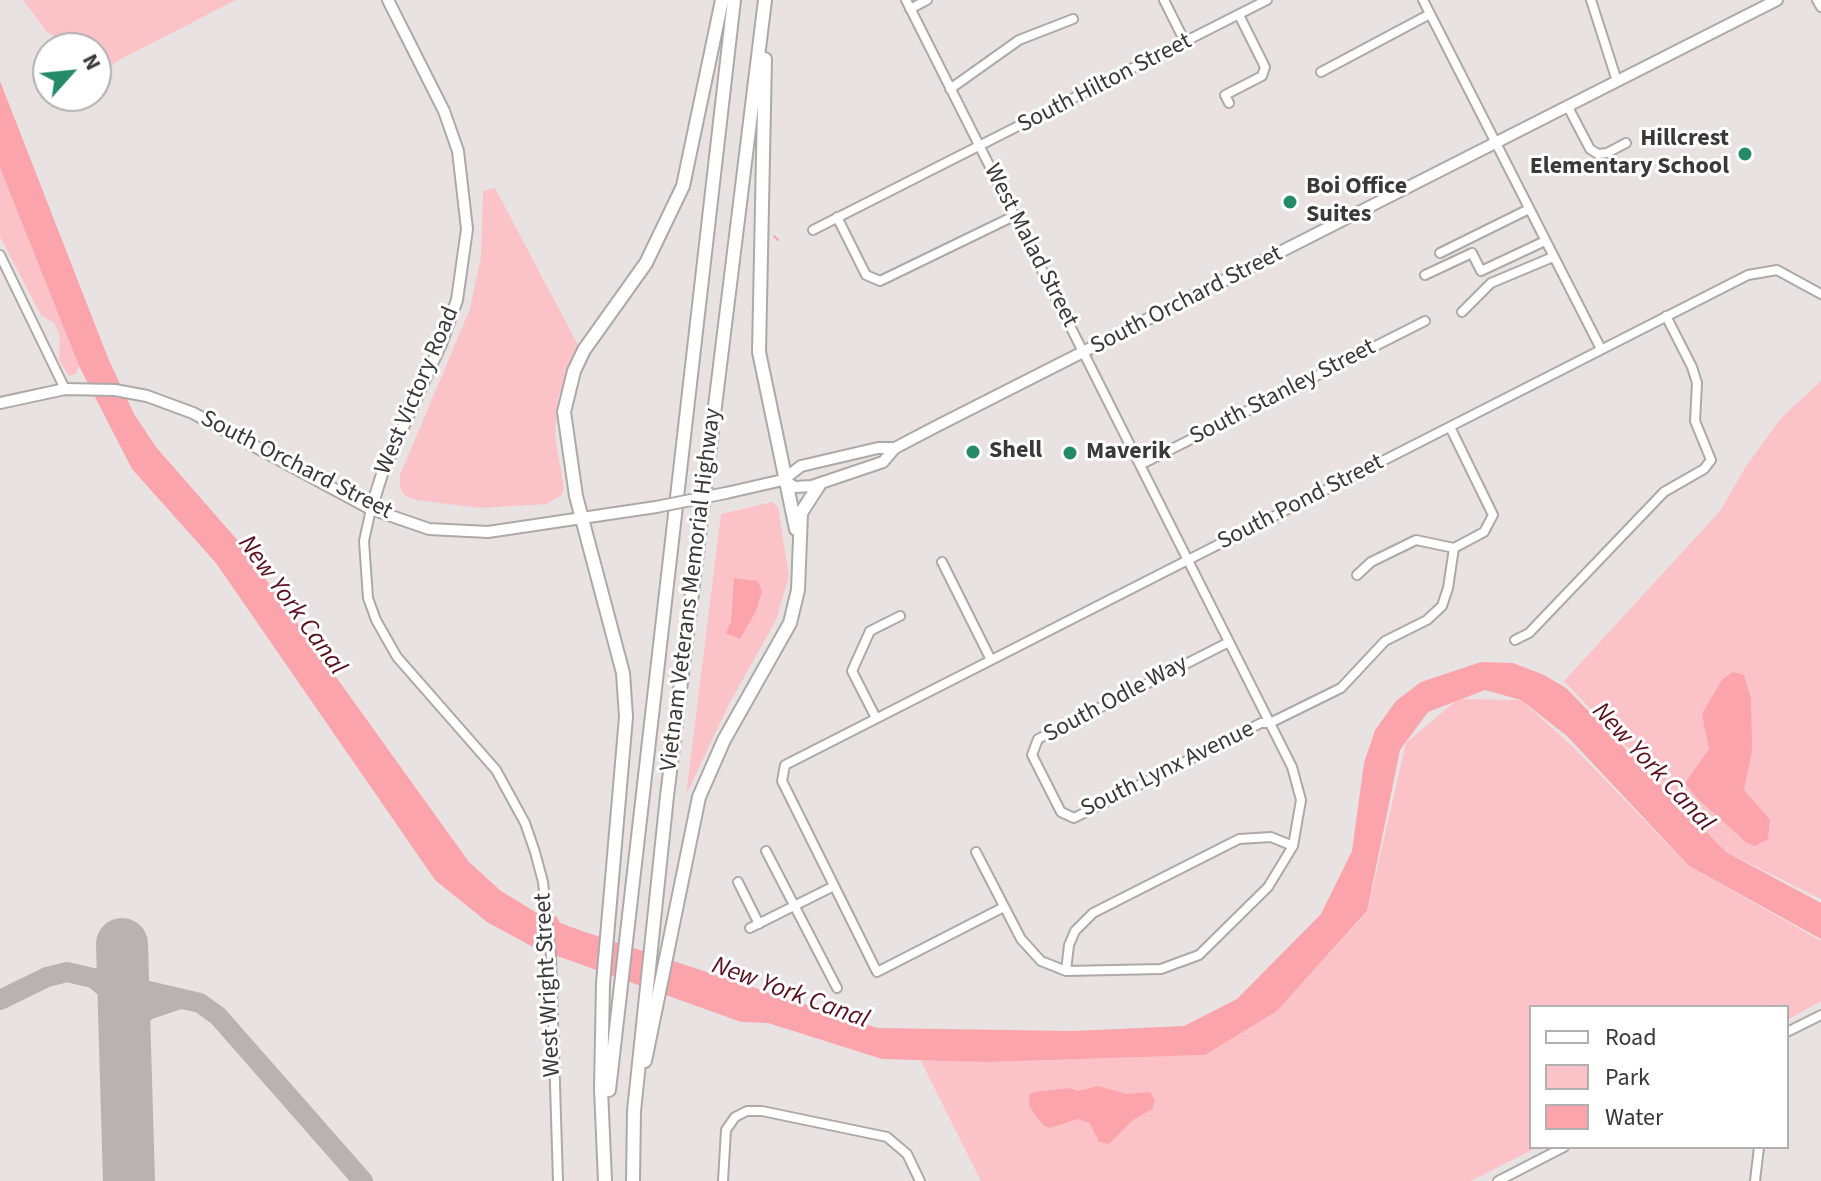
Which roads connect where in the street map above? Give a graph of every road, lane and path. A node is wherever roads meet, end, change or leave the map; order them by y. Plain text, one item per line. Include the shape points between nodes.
1 (388, 0) edge
2 (722, 0) edge
3 (734, 0) edge
4 (766, 0) edge
5 (927, 0) edge
6 (1164, 0) edge
7 (1267, 0) edge
8 (1423, 0) edge
9 (1591, 0) edge
10 (1777, 0) edge
11 (1817, 0) edge
12 (908, 4) edge
13 (1821, 7) edge
14 (1430, 14) junction
15 (1239, 15) junction
16 (1073, 19) dead end
17 (1185, 42) junction
18 (1321, 72) dead end
19 (1617, 81) junction
20 (950, 89) junction
21 (1229, 103) dead end
22 (1568, 107) junction
23 (1496, 143) junction
24 (1626, 143) dead end
25 (980, 147) junction
26 (1529, 209) junction
27 (1014, 216) junction
28 (837, 217) junction
29 (813, 230) dead end
30 (1545, 241) junction
31 (1440, 253) dead end
32 (0, 255) edge
33 (1553, 257) junction
34 (1425, 275) dead end
35 (1821, 294) edge
36 (1462, 312) dead end
37 (1666, 316) junction
38 (1425, 321) dead end
39 (1601, 349) junction
40 (1084, 354) junction
41 (65, 389) junction
42 (0, 403) edge
43 (1450, 427) junction
44 (895, 448) junction
45 (1140, 465) junction
46 (783, 480) junction
47 (819, 485) junction
48 (371, 509) junction
49 (582, 519) junction
50 (798, 538) junction
51 (1454, 548) junction
52 (1188, 561) junction
53 (942, 562) dead end
54 (1357, 575) dead end
55 (900, 616) dead end
56 (1515, 640) dead end
57 (1229, 642) junction
58 (991, 660) junction
59 (876, 718) junction
60 (1270, 723) junction
61 (1067, 817) joint
62 (1293, 846) junction
63 (766, 851) dead end
64 (976, 852) dead end
65 (738, 882) dead end
66 (834, 886) junction
67 (795, 906) junction
68 (1004, 907) junction
69 (1066, 971) junction
70 (837, 988) dead end
71 (652, 998) junction
72 (1821, 1015) edge
73 (1789, 1031) edge
74 (1560, 1149) edge
75 (1759, 1149) edge
76 (558, 1181) edge
77 (606, 1181) edge
78 (633, 1181) edge
79 (723, 1181) edge
80 (920, 1181) edge
81 (1498, 1181) edge
82 (1755, 1181) edge

1 - 48 main road, West Victory Road via 444,111 458,151 467,229 452,313
2 - 49 highway via 678,200 646,263 584,350 567,395 565,432
3 - 77 highway, Vietnam Veterans Memorial Highway via 609,1084
4 - 46 highway via 759,352
4 - 71 highway, Vietnam Veterans Memorial Highway via 652,944
5 - 12 street, West Malad Street
6 - 17 street
7 - 15 street, South Hilton Street
8 - 14 street
9 - 19 street
10 - 19 main road, South Orchard Street
11 - 13 street
12 - 20 street, West Malad Street
14 - 18 street
14 - 23 street
15 - 17 street, South Hilton Street
15 - 21 street via 1265,67 1262,76 1225,95
16 - 20 street via 1019,40
17 - 25 street, South Hilton Street
19 - 22 main road, South Orchard Street
20 - 25 street, West Malad Street
22 - 23 main road, South Orchard Street
22 - 24 street via 1590,149 1598,154
23 - 26 street
23 - 40 main road, South Orchard Street
25 - 27 street, West Malad Street
25 - 28 street, South Hilton Street
26 - 30 street
26 - 31 street
27 - 28 street via 880,281 866,275
27 - 40 street, West Malad Street
28 - 29 street, South Hilton Street
30 - 33 street
30 - 34 street via 1481,271 1472,253
32 - 41 street
33 - 36 street via 1491,283
33 - 39 street
35 - 37 street, South Pond Street via 1767,269
37 - 39 street, South Pond Street
37 - 56 street via 1697,383 1695,421 1711,460 1664,492 1529,633
38 - 45 street, South Stanley Street
39 - 43 street, South Pond Street
40 - 44 main road, South Orchard Street
40 - 45 street, West Malad Street
41 - 42 main road, South Orchard Street
41 - 48 main road, South Orchard Street via 122,391 193,413
43 - 51 street via 1493,515 1484,532
43 - 52 street, South Pond Street
44 - 46 main road, South Orchard Street via 801,466
44 - 47 main road, South Orchard Street via 883,462
45 - 52 street, West Malad Street
46 - 47 main road, South Orchard Street via 795,487
46 - 49 main road, South Orchard Street, bridge
46 - 50 highway
47 - 50 highway via 806,501
48 - 49 main road, South Orchard Street via 429,529 488,532
48 - 76 street, West Wright Street via 364,552 368,598 376,620 397,657 477,744 512,796 535,852 551,956
49 - 77 highway via 614,632 626,717 603,983
50 - 71 highway via 795,607 699,797 668,950
51 - 54 street via 1416,540 1371,562
51 - 60 street, South Lynx Avenue via 1442,606 1427,620 1385,641 1341,688
52 - 57 street, West Malad Street
52 - 58 street, South Pond Street
53 - 58 street
55 - 59 street via 870,631 852,671
57 - 60 street, West Malad Street
57 - 61 street, South Odle Way via 1038,739 1032,755
58 - 59 street, South Pond Street
59 - 66 street, South Pond Street via 783,769 782,781
60 - 61 street, South Lynx Avenue
60 - 62 street, West Malad Street via 1299,783
62 - 69 street via 1268,887 1189,961 1161,969
62 - 69 street via 1271,837 1239,839 1093,913 1075,931
63 - 67 street
64 - 68 street
65 - 67 street via 755,926
66 - 67 street
66 - 68 street via 877,972
67 - 70 street
68 - 69 street via 1030,952
71 - 78 highway via 634,1111
72 - 73 street
74 - 81 street
75 - 82 street
79 - 80 street via 726,1130 747,1111 887,1137 907,1154

